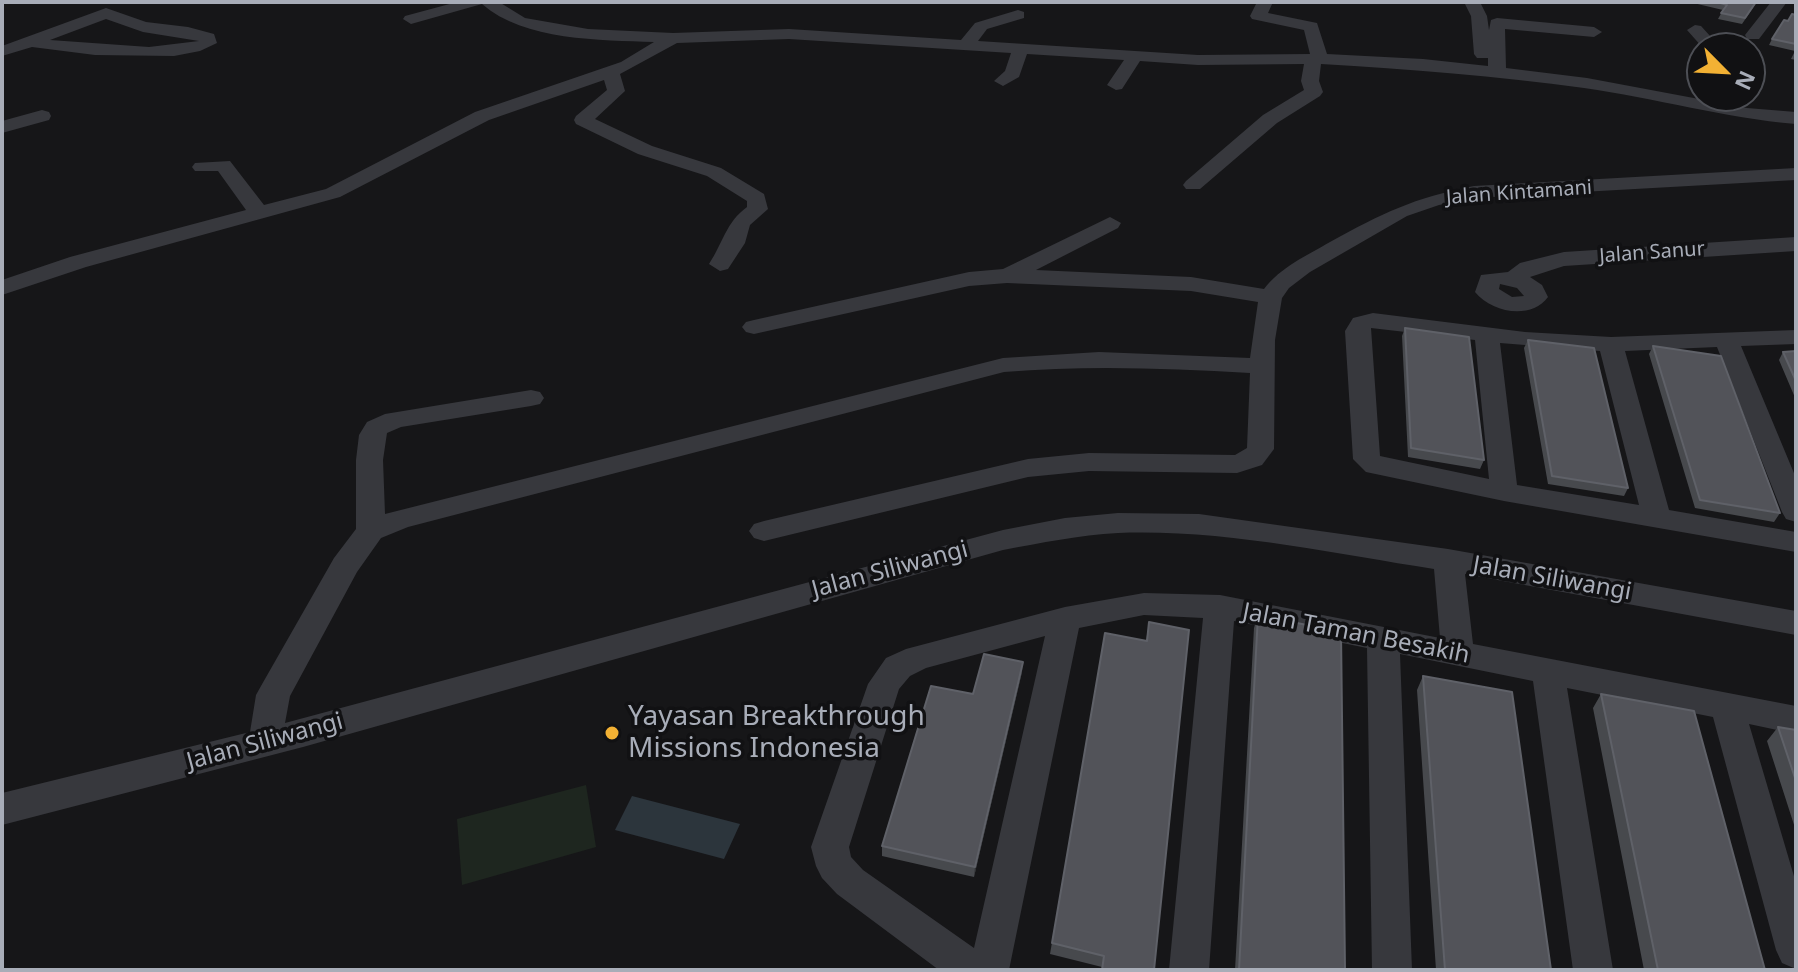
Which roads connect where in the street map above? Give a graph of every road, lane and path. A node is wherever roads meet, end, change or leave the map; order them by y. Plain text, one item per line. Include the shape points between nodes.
1 (476, 2) edge
2 (489, 2) edge
3 (1265, 2) edge
4 (1472, 2) edge
5 (1779, 2) edge
6 (104, 7) edge
7 (1018, 15) dead end
8 (411, 19) dead end
9 (1594, 32) dead end
10 (1755, 32) edge
11 (673, 38) junction
12 (31, 42) junction
13 (966, 45) junction
14 (1021, 47) junction
15 (2, 51) edge
16 (1136, 55) junction
17 (1316, 60) junction
18 (1491, 71) junction
19 (611, 72) junction
20 (1003, 81) dead end
21 (1116, 85) dead end
22 (1766, 104) edge
23 (42, 116) dead end
24 (1786, 118) edge
25 (2, 127) edge
26 (202, 167) dead end
27 (1796, 174) edge
28 (1193, 185) dead end
29 (260, 215) junction
30 (1110, 223) dead end
31 (1796, 244) edge
32 (720, 264) dead end
33 (1007, 276) junction
34 (1513, 279) dead end
35 (3, 286) edge
36 (1270, 297) junction
37 (754, 327) dead end
38 (1487, 334) junction
39 (1796, 337) edge
40 (1727, 341) junction
41 (1611, 344) junction
42 (1261, 366) junction
43 (531, 398) dead end
44 (1504, 492) junction
45 (1796, 512) edge
46 (1657, 518) junction
47 (371, 531) junction
48 (764, 531) dead end
49 (1796, 542) edge
50 (1448, 560) junction
51 (1220, 607) junction
52 (1065, 619) junction
53 (1796, 623) edge
54 (1383, 639) junction
55 (1458, 654) junction
56 (1548, 671) junction
57 (1727, 706) junction
58 (1796, 720) edge
59 (265, 743) junction
60 (2, 809) edge
61 (1796, 950) edge
62 (972, 970) edge
63 (989, 970) edge
64 (1189, 970) edge
65 (1392, 970) edge
66 (1593, 970) edge

1 - 8 street
2 - 11 street via 510,18 564,31
3 - 17 street via 1258,16 1311,26
4 - 18 street
5 - 10 street
6 - 12 street
6 - 12 street via 143,27 198,35 209,43 144,50
7 - 13 street via 978,29
9 - 18 street via 1497,23
11 - 13 street via 789,34
11 - 19 street
12 - 15 street
13 - 14 street
14 - 16 street
14 - 20 street via 1013,73
16 - 17 street
16 - 21 street
17 - 18 street
17 - 28 street via 1310,81 1314,92 1270,119
18 - 24 street
19 - 29 street via 482,116 357,183
19 - 32 street via 616,91 583,120 645,150 714,172 757,198 757,209 740,222
22 - 24 street
23 - 25 street
26 - 29 street via 223,165
27 - 36 street, Jalan Kintamani via 1474,192 1434,200 1400,212 1302,267
29 - 35 street
30 - 33 street
31 - 34 street, Jalan Sanur via 1564,259 1528,268
33 - 36 street via 1191,284
33 - 37 street via 969,279
36 - 42 street
38 - 41 street
38 - 44 street
38 - 44 street via 1373,320 1361,323 1357,331 1367,459 1389,470
39 - 40 street
40 - 41 street
40 - 45 street
41 - 46 street
42 - 47 street via 1139,360 1003,365 465,500
42 - 48 street via 1260,449 1252,459 1237,464 1089,462 1028,468
43 - 47 street via 394,420 376,429 370,455
44 - 46 street
46 - 49 street
47 - 59 street via 345,566 273,695
50 - 53 street, Jalan Siliwangi
50 - 55 street
50 - 59 street, Jalan Siliwangi via 1199,524 1065,528 931,559
51 - 52 street, Jalan Taman Besakih via 1144,604
51 - 54 street, Jalan Taman Besakih
51 - 64 street
52 - 62 street, Jalan Taman Besakih via 898,667 884,684 830,847 835,866 850,882
52 - 63 street
54 - 55 street, Jalan Taman Besakih
54 - 65 street
55 - 56 street, Jalan Taman Besakih
56 - 57 street, Jalan Taman Besakih
56 - 66 street
57 - 58 street, Jalan Taman Besakih
57 - 61 street
59 - 60 street, Jalan Siliwangi

